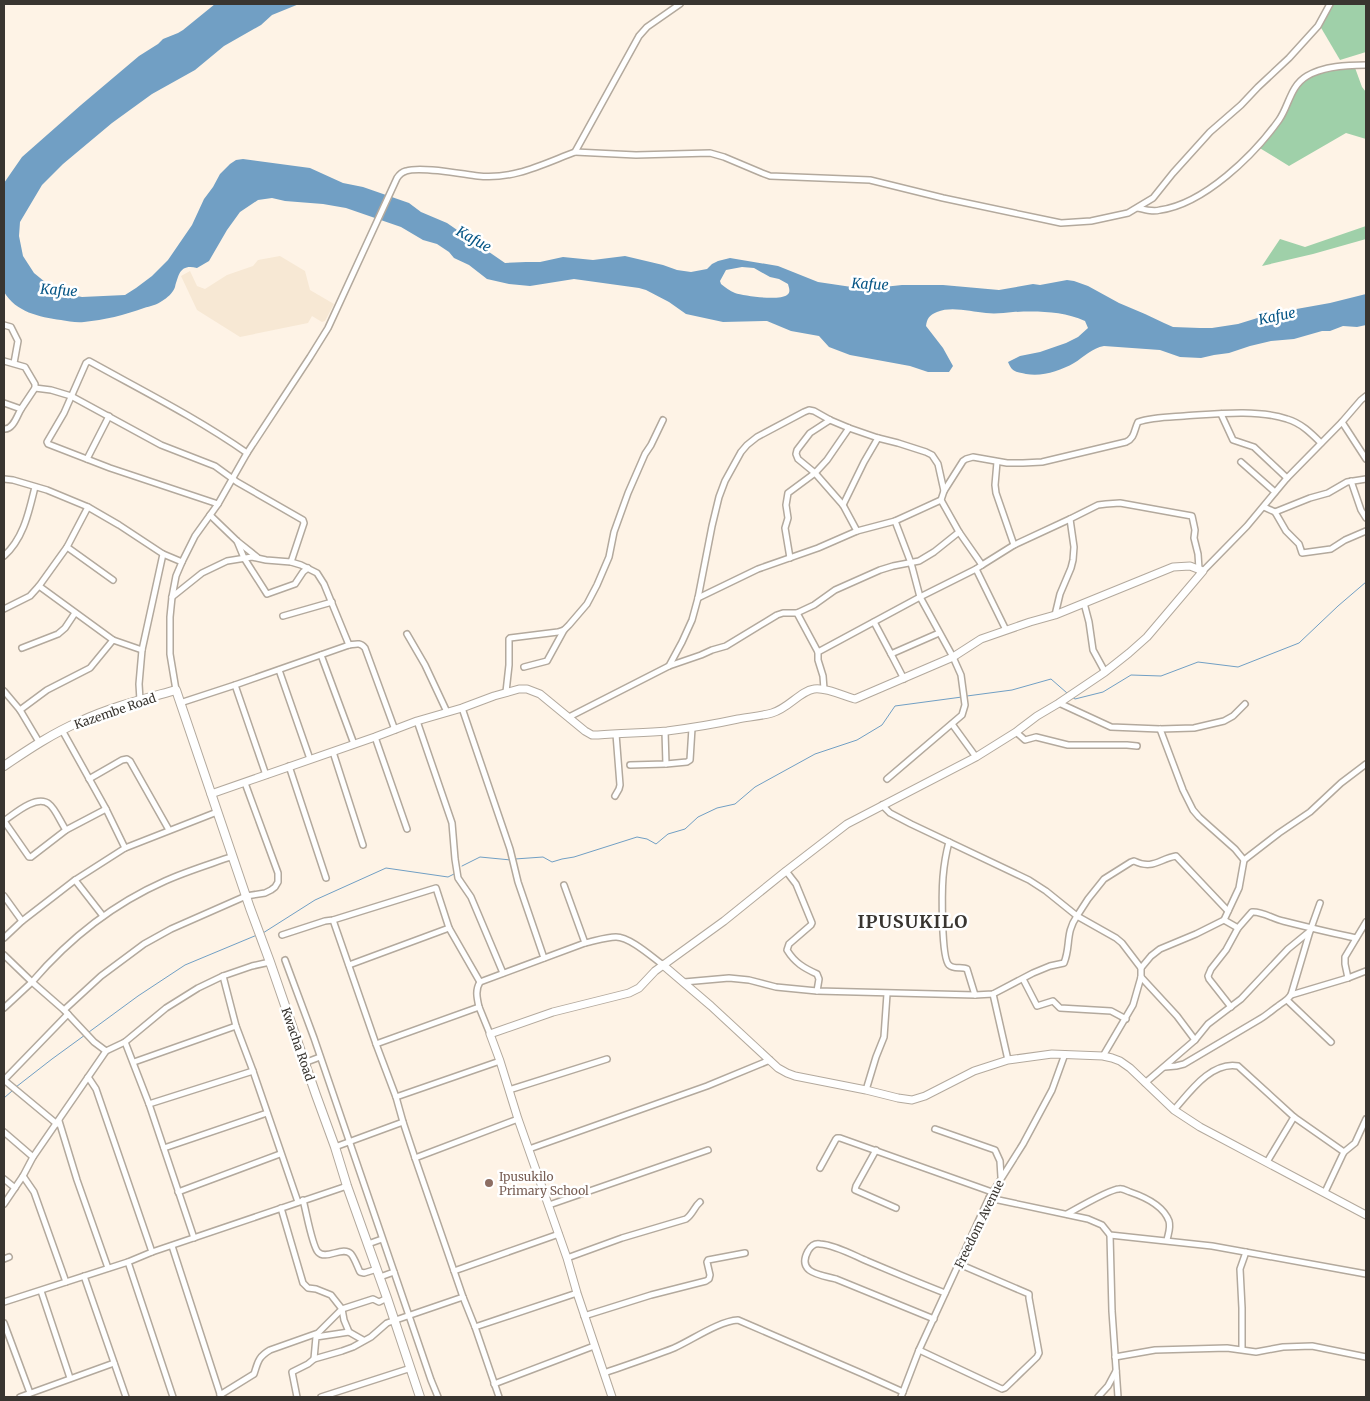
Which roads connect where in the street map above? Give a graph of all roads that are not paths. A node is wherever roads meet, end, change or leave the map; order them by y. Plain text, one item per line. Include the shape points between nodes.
1 (680, 4) edge
2 (1330, 4) edge
3 (1366, 65) edge
4 (575, 152) junction
5 (1138, 208) junction
6 (4, 325) edge
7 (4, 361) edge
8 (14, 363) junction
9 (35, 388) junction
10 (71, 396) junction
11 (1366, 396) edge
12 (4, 403) edge
13 (21, 409) junction
14 (1220, 414) junction
15 (109, 416) junction
16 (663, 420) dead end
17 (830, 420) junction
18 (1342, 422) junction
19 (849, 428) junction
20 (4, 429) edge
21 (878, 438) junction
22 (1320, 443) junction
23 (247, 453) junction
24 (1366, 459) edge
25 (87, 460) junction
26 (997, 462) junction
27 (1241, 462) dead end
28 (814, 473) junction
29 (233, 478) junction
30 (1287, 478) junction
31 (4, 479) edge
32 (1366, 479) edge
33 (1351, 481) junction
34 (35, 486) junction
35 (944, 491) junction
36 (1275, 492) junction
37 (941, 500) junction
38 (218, 504) junction
39 (843, 505) junction
40 (88, 507) junction
41 (1264, 507) junction
42 (1275, 512) junction
43 (210, 515) junction
44 (1366, 518) edge
45 (1070, 519) junction
46 (895, 521) junction
47 (857, 531) junction
48 (1366, 531) edge
49 (960, 532) junction
50 (237, 540) junction
51 (1014, 545) junction
52 (68, 547) junction
53 (163, 554) junction
54 (4, 556) edge
55 (244, 558) junction
56 (257, 558) junction
57 (790, 558) junction
58 (182, 562) junction
59 (291, 562) junction
60 (911, 563) junction
61 (982, 565) junction
62 (308, 568) junction
63 (976, 569) junction
64 (1201, 570) junction
65 (113, 580) dead end
66 (39, 586) junction
67 (172, 597) junction
68 (920, 597) junction
69 (698, 598) junction
70 (332, 602) junction
71 (1084, 603) junction
72 (4, 609) edge
73 (75, 613) junction
74 (797, 613) junction
75 (1055, 615) junction
76 (283, 616) dead end
77 (874, 622) junction
78 (564, 630) junction
79 (1006, 630) junction
80 (939, 633) junction
81 (407, 634) dead end
82 (113, 640) junction
83 (349, 645) junction
84 (22, 648) dead end
85 (142, 650) junction
86 (818, 652) junction
87 (891, 654) junction
88 (322, 655) junction
89 (953, 657) junction
90 (669, 666) junction
91 (524, 667) dead end
92 (279, 670) junction
93 (1105, 672) junction
94 (904, 679) junction
95 (235, 685) junction
96 (824, 689) junction
97 (176, 690) junction
98 (4, 691) edge
99 (506, 692) junction
100 (140, 700) junction
101 (180, 703) junction
102 (1059, 703) junction
103 (1245, 704) dead end
104 (462, 708) junction
105 (20, 710) junction
106 (447, 712) junction
107 (569, 717) junction
108 (417, 720) junction
109 (952, 724) junction
110 (692, 728) junction
111 (1160, 729) junction
112 (62, 730) junction
113 (395, 730) junction
114 (665, 731) junction
115 (1016, 732) junction
116 (616, 734) junction
117 (375, 737) junction
118 (39, 742) junction
119 (354, 744) junction
120 (1137, 746) dead end
121 (333, 752) junction
122 (976, 758) junction
123 (310, 759) junction
124 (666, 764) junction
125 (1366, 764) edge
126 (630, 765) dead end
127 (4, 766) edge
128 (290, 766) junction
129 (266, 775) junction
130 (89, 779) junction
131 (887, 779) dead end
132 (245, 783) junction
133 (211, 794) junction
134 (615, 796) dead end
135 (882, 805) junction
136 (106, 809) junction
137 (217, 812) junction
138 (407, 829) dead end
139 (66, 830) junction
140 (169, 830) junction
141 (949, 842) junction
142 (363, 845) dead end
143 (125, 848) junction
144 (233, 856) junction
145 (1244, 860) junction
146 (786, 871) junction
147 (326, 878) dead end
148 (75, 880) junction
149 (564, 885) dead end
150 (4, 896) edge
151 (246, 896) junction
152 (1320, 903) dead end
153 (1228, 911) junction
154 (103, 916) junction
155 (1077, 916) junction
156 (333, 920) junction
157 (1224, 920) junction
158 (22, 921) junction
159 (1366, 922) edge
160 (449, 928) junction
161 (1238, 928) junction
162 (1310, 930) junction
163 (282, 935) dead end
164 (4, 938) edge
165 (1356, 938) junction
166 (585, 943) junction
167 (4, 955) edge
168 (544, 958) junction
169 (285, 960) dead end
170 (270, 962) junction
171 (349, 965) junction
172 (663, 966) junction
173 (1141, 968) junction
174 (1366, 971) edge
175 (502, 973) junction
176 (224, 976) junction
177 (1141, 977) junction
178 (1348, 978) junction
179 (1023, 979) junction
180 (32, 982) junction
181 (480, 982) junction
182 (684, 982) junction
183 (817, 991) junction
184 (888, 994) junction
185 (993, 994) junction
186 (974, 995) junction
187 (1292, 995) junction
188 (1288, 1001) junction
189 (1231, 1007) junction
190 (4, 1008) edge
191 (480, 1008) junction
192 (66, 1012) junction
193 (1126, 1019) junction
194 (236, 1026) junction
195 (490, 1034) junction
196 (1195, 1040) junction
197 (125, 1042) junction
198 (1331, 1042) dead end
199 (376, 1044) junction
200 (106, 1051) junction
201 (1065, 1054) junction
202 (1104, 1056) junction
203 (320, 1057) junction
204 (607, 1060) dead end
205 (770, 1060) junction
206 (1008, 1060) junction
207 (500, 1061) junction
208 (134, 1062) junction
209 (304, 1063) junction
210 (1165, 1067) junction
211 (253, 1071) junction
212 (88, 1077) junction
213 (4, 1080) edge
214 (1146, 1083) junction
215 (509, 1090) junction
216 (866, 1090) junction
217 (396, 1097) junction
218 (149, 1104) junction
219 (1174, 1110) junction
220 (266, 1113) junction
221 (1294, 1117) junction
222 (518, 1119) junction
223 (1366, 1119) edge
224 (403, 1122) junction
225 (58, 1123) junction
226 (1364, 1128) edge
227 (936, 1129) dead end
228 (4, 1132) edge
229 (349, 1142) junction
230 (335, 1147) junction
231 (164, 1148) junction
232 (529, 1149) junction
233 (708, 1150) dead end
234 (876, 1150) junction
235 (1344, 1152) junction
236 (280, 1154) junction
237 (33, 1157) junction
238 (415, 1158) junction
239 (1267, 1162) junction
240 (820, 1168) dead end
241 (23, 1176) junction
242 (1001, 1178) junction
243 (4, 1179) edge
244 (347, 1186) junction
245 (15, 1188) junction
246 (178, 1192) junction
247 (992, 1192) junction
248 (1324, 1192) junction
249 (989, 1198) junction
250 (300, 1201) junction
251 (700, 1202) dead end
252 (4, 1204) edge
253 (549, 1205) junction
254 (281, 1208) junction
255 (896, 1208) dead end
256 (1366, 1214) edge
257 (1066, 1215) junction
258 (559, 1234) junction
259 (1110, 1235) junction
260 (194, 1238) junction
261 (382, 1239) junction
262 (1167, 1240) junction
263 (368, 1244) junction
264 (172, 1246) junction
265 (152, 1252) junction
266 (745, 1252) dead end
267 (1246, 1252) junction
268 (567, 1258) junction
269 (128, 1262) junction
270 (959, 1264) junction
271 (108, 1268) junction
272 (377, 1269) junction
273 (454, 1271) junction
274 (394, 1272) junction
275 (1366, 1274) edge
276 (84, 1276) junction
277 (380, 1277) junction
278 (66, 1282) junction
279 (41, 1291) junction
280 (577, 1293) junction
281 (945, 1293) junction
282 (463, 1297) junction
283 (387, 1298) junction
284 (4, 1302) edge
285 (342, 1309) junction
286 (409, 1316) junction
287 (584, 1316) junction
288 (934, 1318) junction
289 (394, 1320) junction
290 (4, 1323) edge
291 (475, 1327) junction
292 (349, 1332) junction
293 (318, 1334) junction
294 (363, 1340) junction
295 (594, 1346) junction
296 (919, 1350) junction
297 (1242, 1350) junction
298 (1115, 1357) junction
299 (1366, 1357) edge
300 (314, 1359) junction
301 (114, 1363) junction
302 (411, 1368) junction
303 (1116, 1370) junction
304 (604, 1373) junction
305 (70, 1378) junction
306 (494, 1384) junction
307 (30, 1393) junction
308 (902, 1395) edge
309 (220, 1396) edge
310 (20, 1397) edge
311 (126, 1397) edge
312 (173, 1397) edge
313 (296, 1397) edge
314 (321, 1397) edge
315 (420, 1397) edge
316 (438, 1397) edge
317 (498, 1397) edge
318 (612, 1397) edge
319 (1098, 1397) edge
320 (1118, 1397) edge

1 - 4 street via 639,36
2 - 5 street via 1318,26 1290,58 1210,132 1153,198
3 - 5 street via 1322,70 1299,82 1280,118 1258,147 1196,198 1160,210
4 - 5 street via 710,153 770,176 870,180 1061,223 1103,219
4 - 23 street via 502,176 422,170 405,171 397,178 328,328
6 - 8 street via 11,327 18,341
7 - 8 street
8 - 9 street via 27,368
9 - 10 street
9 - 13 street
10 - 15 street
10 - 23 street via 86,362 90,361
10 - 25 street via 47,442
11 - 18 street
12 - 13 street
13 - 20 street via 10,428
14 - 22 street via 1245,413 1287,419 1302,426
14 - 26 street via 1141,421 1132,438 1126,442 1042,462
14 - 30 street via 1233,440 1254,447
15 - 25 street
15 - 29 street via 161,445 215,466
16 - 78 street via 628,493 614,532 610,556 597,585 587,604
17 - 19 street
17 - 28 street via 810,433 796,452 798,459
17 - 69 street via 809,410 757,437 741,452 719,497
18 - 22 street
18 - 24 street
19 - 21 street
19 - 28 street
21 - 35 street via 932,455 938,464
21 - 39 street
22 - 30 street
23 - 29 street
25 - 38 street
26 - 35 street via 973,457 966,459
26 - 51 street via 994,485
27 - 36 street
28 - 39 street
28 - 57 street via 786,497 788,518 784,528
29 - 38 street
29 - 59 street via 304,521
30 - 36 street
31 - 34 street
32 - 33 street
33 - 42 street
33 - 44 street
34 - 40 street
34 - 54 street via 23,529
35 - 37 street
36 - 41 street
37 - 46 street
37 - 49 street
38 - 43 street
39 - 47 street
40 - 52 street
40 - 53 street
41 - 42 street
41 - 64 street
42 - 48 street via 1302,553 1331,549
43 - 50 street
43 - 58 street
45 - 51 street
45 - 64 street via 1098,505 1120,503 1192,516
45 - 75 street via 1073,560
46 - 47 street
46 - 60 street
47 - 57 street
49 - 60 street via 927,556
49 - 61 street
50 - 55 street
50 - 56 street
51 - 61 street
52 - 65 street
52 - 66 street
53 - 58 street
53 - 85 street
55 - 56 street
55 - 62 street via 266,594 295,584
55 - 67 street via 222,562
56 - 59 street
57 - 69 street via 758,569
58 - 67 street
59 - 62 street
60 - 68 street
60 - 74 street via 880,570 835,590
61 - 63 street
62 - 70 street via 320,576
63 - 68 street
63 - 79 street
64 - 71 street via 1190,566 1173,567
64 - 93 street via 1130,654
66 - 72 street via 30,596
66 - 73 street
67 - 97 street via 169,649
68 - 77 street
68 - 80 street
69 - 90 street via 692,620
70 - 76 street
70 - 83 street
71 - 75 street
71 - 93 street via 1094,650
73 - 82 street
73 - 84 street via 58,634
74 - 86 street
74 - 90 street via 777,615 726,646
75 - 79 street
77 - 86 street
77 - 87 street
78 - 91 street via 547,661
78 - 99 street via 509,639
79 - 89 street via 981,639
80 - 87 street
80 - 89 street
81 - 106 street
82 - 85 street
82 - 105 street via 90,668 47,690
83 - 88 street
83 - 113 street via 359,643 365,648
85 - 100 street
86 - 96 street
87 - 94 street
88 - 92 street
88 - 119 street
89 - 94 street
89 - 109 street via 965,704 962,715
90 - 107 street
92 - 95 street
92 - 123 street
93 - 102 street
94 - 96 street via 855,699
95 - 101 street
95 - 129 street
96 - 110 street via 808,690 790,705 773,713
97 - 100 main road, Kazembe Road
97 - 101 main road, Kwacha Road
98 - 105 street
99 - 104 street
99 - 107 street via 532,690
100 - 112 main road, Kazembe Road
101 - 133 main road, Kwacha Road
102 - 111 street via 1111,727
102 - 115 street
103 - 111 street via 1224,721 1194,728
104 - 106 street
104 - 168 street
105 - 118 street
106 - 108 street
107 - 116 street via 592,735
108 - 113 street
108 - 175 street via 452,823 458,878 471,897
109 - 122 street
109 - 131 street
110 - 114 street
110 - 124 street via 690,760
111 - 145 street via 1193,810
112 - 118 main road, Kazembe Road
112 - 130 street
113 - 117 street
114 - 116 street
114 - 124 street
115 - 120 street via 1025,740 1036,738 1068,745
115 - 122 street
116 - 134 street via 620,785
117 - 119 street
117 - 138 street
118 - 127 main road, Kazembe Road
119 - 121 street
121 - 123 street
121 - 142 street
122 - 135 street
123 - 128 street
124 - 126 street
125 - 145 street via 1310,812
128 - 129 street
128 - 147 street
129 - 132 street
130 - 136 street
130 - 140 street via 127,759
132 - 133 street
132 - 151 street via 278,873 276,887 265,893
133 - 137 main road, Kwacha Road
135 - 141 street via 890,813
135 - 146 street via 847,824
136 - 139 street
136 - 143 street
137 - 140 street
137 - 144 main road, Kwacha Road
139 - 139 street via 29,857 4,822 27,805 42,802 50,804
140 - 143 street
141 - 155 street via 1029,880
141 - 186 street via 943,876 944,947 949,965 967,969
143 - 148 street
144 - 151 main road, Kwacha Road
144 - 154 street via 165,881
145 - 153 street via 1239,888
146 - 172 street
146 - 183 street via 796,884 812,922 789,944 788,950 802,967 817,974
148 - 154 street
148 - 158 street
149 - 166 street
150 - 158 street
151 - 170 main road, Kwacha Road
151 - 192 street via 144,944 108,970
152 - 162 street
153 - 155 street via 1174,856 1150,865 1134,861 1120,868 1102,881
153 - 157 street
154 - 180 street via 61,950
155 - 173 street via 1116,938
155 - 179 street via 1070,926 1064,962
156 - 160 street via 435,888
156 - 163 street
156 - 171 street
157 - 161 street
157 - 173 street via 1160,949
158 - 164 street
159 - 165 street
160 - 171 street
160 - 181 street
161 - 162 street via 1249,914 1255,912
161 - 189 street via 1208,976
162 - 165 street
162 - 187 street
162 - 189 street
165 - 178 street via 1344,960
166 - 168 street
166 - 172 street via 619,937
167 - 180 street
168 - 175 street
169 - 203 street
170 - 176 street
170 - 209 main road, Kwacha Road
171 - 199 street
172 - 182 street
172 - 195 street via 629,993 553,1012
173 - 177 street
174 - 178 street
175 - 181 street
176 - 194 street
176 - 197 street via 166,1008
177 - 193 street
177 - 196 street
178 - 187 street
179 - 185 street
179 - 193 street via 1037,1006 1051,1001 1060,1008 1111,1011
180 - 190 street
180 - 192 street
181 - 191 street via 476,991
182 - 183 street via 729,978
182 - 205 street
183 - 184 street
184 - 186 street
184 - 216 street via 884,1037
185 - 186 street
185 - 206 street
187 - 188 street
188 - 198 street
188 - 210 street via 1190,1061
189 - 196 street via 1208,1024
191 - 195 street
191 - 199 street
192 - 200 street
192 - 213 street
193 - 202 street
194 - 208 street
194 - 211 street
195 - 207 street
196 - 210 street
197 - 200 street
197 - 208 street
199 - 217 street
200 - 212 street
201 - 202 street
201 - 206 street
201 - 242 street, Freedom Avenue via 1052,1090
202 - 214 street via 1120,1061
203 - 209 street
203 - 229 street
204 - 215 street
205 - 216 street via 782,1071 795,1076
205 - 232 street via 707,1086
206 - 216 street via 974,1071 912,1100
207 - 215 street
207 - 217 street
208 - 218 street
209 - 230 main road, Kwacha Road
210 - 214 street
211 - 218 street
211 - 220 street
212 - 225 street
212 - 265 street via 96,1089
213 - 225 street
214 - 219 street
215 - 222 street
217 - 224 street
218 - 231 street
219 - 221 street via 1206,1076 1226,1067 1238,1066
219 - 239 street
220 - 231 street
220 - 236 street
221 - 235 street
221 - 239 street
222 - 232 street
222 - 238 street
223 - 226 street
224 - 229 street
224 - 238 street
225 - 237 street
225 - 271 street
226 - 235 street
227 - 242 street via 996,1150
228 - 237 street
229 - 230 street
229 - 261 street
230 - 244 main road, Kwacha Road
231 - 246 street
232 - 253 street
233 - 253 street
234 - 240 street via 838,1137
234 - 247 street
234 - 255 street via 855,1190
235 - 248 street
236 - 246 street
236 - 250 street
237 - 241 street
238 - 273 street
239 - 248 street
241 - 245 street
241 - 278 street via 34,1192
242 - 247 street, Freedom Avenue
243 - 245 street
244 - 250 street
244 - 263 main road, Kwacha Road
245 - 252 street
246 - 260 street
247 - 249 street, Freedom Avenue
248 - 256 street
249 - 257 street
249 - 270 street, Freedom Avenue
250 - 254 street
250 - 272 street via 318,1252 323,1255 348,1252 360,1272
251 - 268 street via 686,1219
253 - 258 street
254 - 260 street
254 - 285 street via 303,1283 308,1288 331,1295
257 - 259 street via 1096,1222
257 - 262 street via 1120,1188 1141,1195 1165,1214 1170,1226
258 - 268 street
258 - 273 street
259 - 262 street
259 - 298 street
260 - 264 street
261 - 263 street
261 - 274 street
262 - 267 street
263 - 272 main road, Kwacha Road
264 - 265 street
264 - 309 street
265 - 269 street
266 - 287 street via 708,1260 710,1275 706,1281 650,1294
267 - 275 street
267 - 297 street via 1240,1269
268 - 280 street
269 - 271 street
269 - 312 street
270 - 281 street, Freedom Avenue
270 - 296 street via 1029,1294 1039,1353 1002,1390
271 - 276 street
272 - 277 main road, Kwacha Road
273 - 282 street
274 - 277 street
274 - 286 street
276 - 278 street
276 - 301 street
277 - 283 main road, Kwacha Road
278 - 279 street
279 - 284 street
279 - 305 street
280 - 287 street
280 - 291 street
281 - 288 street, Freedom Avenue
281 - 288 street via 823,1244 809,1248 804,1261 810,1271 836,1278
282 - 286 street
282 - 291 street
283 - 285 street
283 - 289 main road, Kwacha Road
285 - 292 street
285 - 293 street
286 - 289 street
286 - 316 street
287 - 295 street
288 - 296 street, Freedom Avenue
289 - 294 street
289 - 302 main road, Kwacha Road
290 - 307 street
291 - 306 street
292 - 293 street
292 - 294 street
293 - 300 street
293 - 309 street via 263,1354 254,1374
294 - 300 street via 353,1347
295 - 304 street
295 - 306 street
296 - 308 street, Freedom Avenue
297 - 298 street via 1155,1350
297 - 299 street via 1259,1352 1312,1346
298 - 303 street
300 - 313 street via 292,1372
301 - 305 street
301 - 311 street
302 - 314 street
302 - 315 main road, Kwacha Road
303 - 319 street
303 - 320 street
304 - 308 street via 738,1320
304 - 318 street
305 - 307 street
306 - 317 street
307 - 310 street

